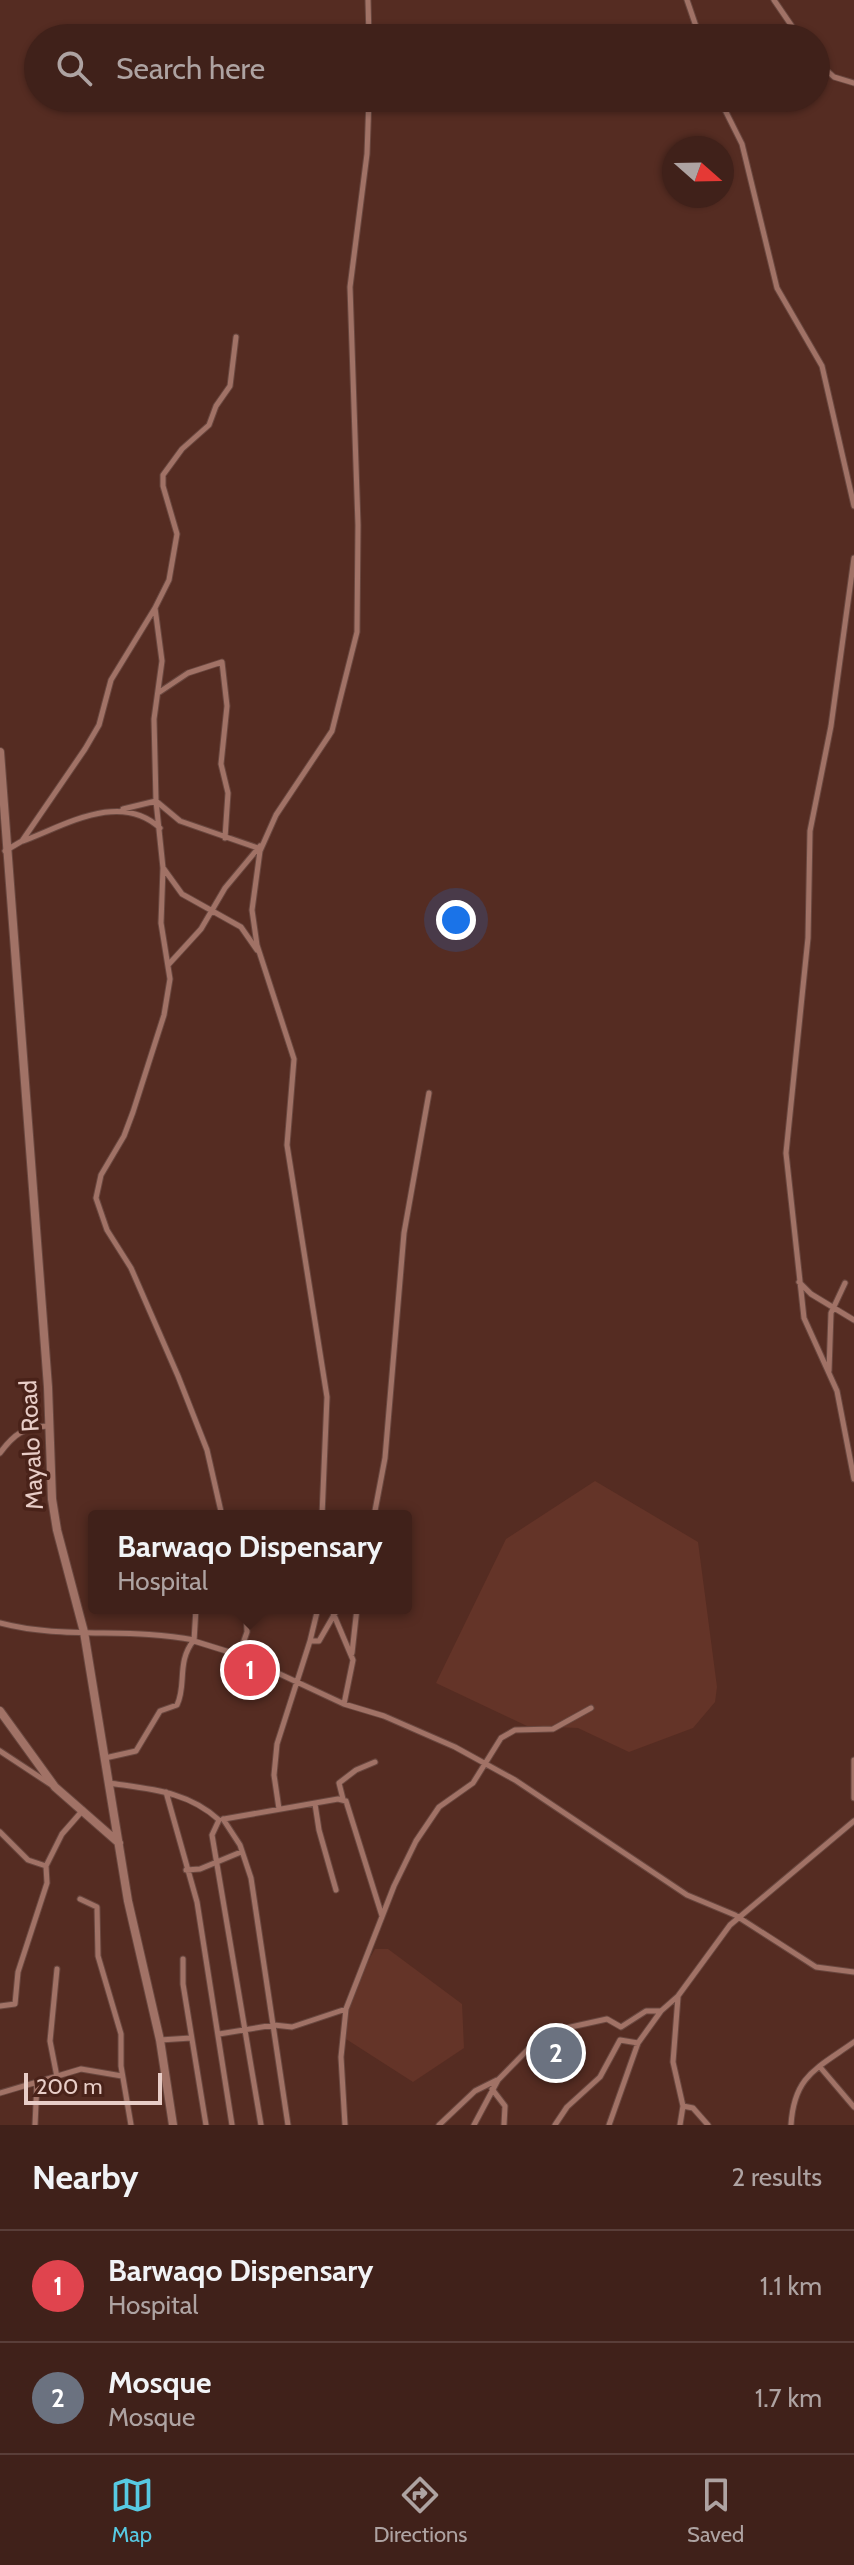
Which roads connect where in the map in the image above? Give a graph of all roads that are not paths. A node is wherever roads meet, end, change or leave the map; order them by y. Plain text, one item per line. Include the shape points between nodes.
1 (368, 0) edge
2 (687, 0) edge
3 (774, 0) edge
4 (369, 24) edge
5 (695, 24) edge
6 (790, 24) edge
7 (830, 73) edge
8 (854, 83) edge
9 (368, 112) edge
10 (726, 112) edge
11 (236, 337) dead end
12 (854, 506) edge
13 (854, 558) edge
14 (155, 608) junction
15 (158, 693) junction
16 (0, 752) edge
17 (156, 801) junction
18 (122, 809) junction
19 (160, 828) junction
20 (225, 838) junction
21 (22, 841) junction
22 (264, 841) junction
23 (258, 848) junction
24 (5, 851) junction
25 (163, 868) junction
26 (214, 911) junction
27 (264, 960) junction
28 (169, 965) junction
29 (429, 1093) dead end
30 (798, 1281) junction
31 (845, 1283) dead end
32 (833, 1308) junction
33 (854, 1320) edge
34 (829, 1372) junction
35 (48, 1426) junction
36 (0, 1453) edge
37 (854, 1479) edge
38 (221, 1510) edge
39 (322, 1510) edge
40 (375, 1510) edge
41 (196, 1614) edge
42 (247, 1614) edge
43 (317, 1614) edge
44 (333, 1614) edge
45 (335, 1614) edge
46 (356, 1614) edge
47 (334, 1617) junction
48 (0, 1623) edge
49 (84, 1632) junction
50 (194, 1640) junction
51 (310, 1641) junction
52 (351, 1654) junction
53 (239, 1655) junction
54 (298, 1682) junction
55 (344, 1704) junction
56 (591, 1708) dead end
57 (0, 1711) edge
58 (0, 1751) edge
59 (104, 1758) junction
60 (854, 1760) edge
61 (375, 1762) dead end
62 (486, 1764) junction
63 (108, 1783) junction
64 (55, 1787) junction
65 (166, 1792) junction
66 (854, 1798) edge
67 (343, 1799) junction
68 (315, 1804) junction
69 (83, 1809) junction
70 (279, 1809) junction
71 (221, 1819) junction
72 (854, 1821) edge
73 (0, 1832) edge
74 (119, 1843) junction
75 (241, 1852) junction
76 (217, 1863) junction
77 (46, 1866) junction
78 (186, 1870) junction
79 (336, 1890) dead end
80 (80, 1899) dead end
81 (382, 1916) junction
82 (738, 1918) junction
83 (183, 1959) dead end
84 (57, 1969) dead end
85 (854, 1972) edge
86 (678, 1996) junction
87 (0, 2006) edge
88 (346, 2009) junction
89 (661, 2011) junction
90 (274, 2025) junction
91 (621, 2027) junction
92 (246, 2029) junction
93 (219, 2034) junction
94 (191, 2038) junction
95 (160, 2040) junction
96 (620, 2040) junction
97 (854, 2042) edge
98 (638, 2043) junction
99 (820, 2067) junction
100 (122, 2076) junction
101 (57, 2077) junction
102 (498, 2080) junction
103 (37, 2082) junction
104 (492, 2089) junction
105 (0, 2093) edge
106 (683, 2106) junction
107 (854, 2107) edge
108 (35, 2125) edge
109 (131, 2125) edge
110 (173, 2125) edge
111 (206, 2125) edge
112 (232, 2125) edge
113 (261, 2125) edge
114 (288, 2125) edge
115 (345, 2125) edge
116 (439, 2125) edge
117 (474, 2125) edge
118 (504, 2125) edge
119 (555, 2125) edge
120 (609, 2125) edge
121 (680, 2125) edge
122 (708, 2125) edge
123 (791, 2125) edge

1 - 4 street
2 - 5 street
3 - 6 street
7 - 8 street
9 - 22 street via 350,287 357,632 332,731
10 - 12 street via 742,144 775,282 819,356
11 - 14 street via 230,386 209,425 163,475 177,534 176,556
13 - 30 street via 831,726 810,831 808,938 787,1123 786,1167
14 - 15 street via 162,661
14 - 21 street via 111,680 99,725
15 - 17 street
15 - 20 street via 188,673 222,662 227,706 221,764 228,793
16 - 24 street, Mayalo Road
17 - 18 street
17 - 19 street
17 - 20 street via 180,821
18 - 19 street
18 - 21 street
19 - 25 street
20 - 23 street
21 - 24 street
22 - 23 street
22 - 27 street via 255,870 252,928
23 - 26 street via 225,888
24 - 35 street, Mayalo Road
25 - 26 street via 182,894
25 - 28 street via 161,923
26 - 27 street via 241,927
26 - 28 street
27 - 39 street via 294,1059 287,1145 327,1397
28 - 38 street via 159,1034 96,1198 178,1376 207,1450
29 - 40 street via 403,1247 385,1458
30 - 32 street
30 - 34 street via 804,1318
31 - 32 street
32 - 33 street
32 - 34 street
34 - 37 street
35 - 36 street via 28,1427
35 - 49 street, Mayalo Road via 57,1530
41 - 50 street
42 - 53 street via 248,1629
43 - 51 street
44 - 47 street
45 - 47 street
46 - 52 street
47 - 51 street via 319,1641
47 - 52 street
48 - 49 street
49 - 50 street
49 - 59 street, Mayalo Road
50 - 53 street
50 - 59 street via 181,1668 177,1705 160,1711 136,1751
51 - 54 street
52 - 55 street
53 - 54 street
54 - 55 street
54 - 70 street via 277,1744
55 - 62 street via 413,1728
56 - 62 street via 553,1729 507,1733
57 - 64 street
58 - 64 street
59 - 63 street, Mayalo Road
60 - 66 street
61 - 67 street via 339,1783
62 - 81 street via 473,1783 446,1801 425,1825
62 - 82 street via 687,1895
63 - 65 street
63 - 74 street, Mayalo Road
64 - 69 street
65 - 71 street
65 - 78 street
67 - 68 street
67 - 81 street
68 - 70 street
68 - 79 street
69 - 74 street
69 - 77 street via 62,1834
70 - 71 street
71 - 75 street via 230,1826
71 - 76 street via 212,1835
72 - 82 street
73 - 77 street via 28,1860
74 - 95 street, Mayalo Road
75 - 76 street
75 - 90 street via 251,1878
76 - 78 street
76 - 92 street
77 - 87 street via 47,1883 18,1972 16,2003
78 - 93 street via 197,1902
80 - 100 street via 97,1907 98,1956 121,2034
81 - 88 street
82 - 85 street via 816,1967
82 - 86 street
83 - 94 street
84 - 101 street via 50,2041
86 - 89 street
86 - 106 street via 673,2062
88 - 90 street via 292,2027
88 - 115 street via 341,2057
89 - 91 street via 646,2011
89 - 98 street
90 - 92 street
90 - 114 street
91 - 96 street
91 - 102 street via 607,2019 544,2033
92 - 93 street
92 - 113 street
93 - 112 street
94 - 95 street
94 - 111 street
95 - 110 street, Mayalo Road
96 - 98 street
96 - 119 street via 600,2077
97 - 99 street
98 - 120 street
99 - 107 street
99 - 123 street via 792,2098
100 - 101 street via 81,2069
100 - 109 street
101 - 103 street
102 - 104 street
102 - 116 street via 475,2091
103 - 105 street
103 - 108 street
104 - 117 street
104 - 118 street via 505,2106
106 - 121 street
106 - 122 street via 693,2108

